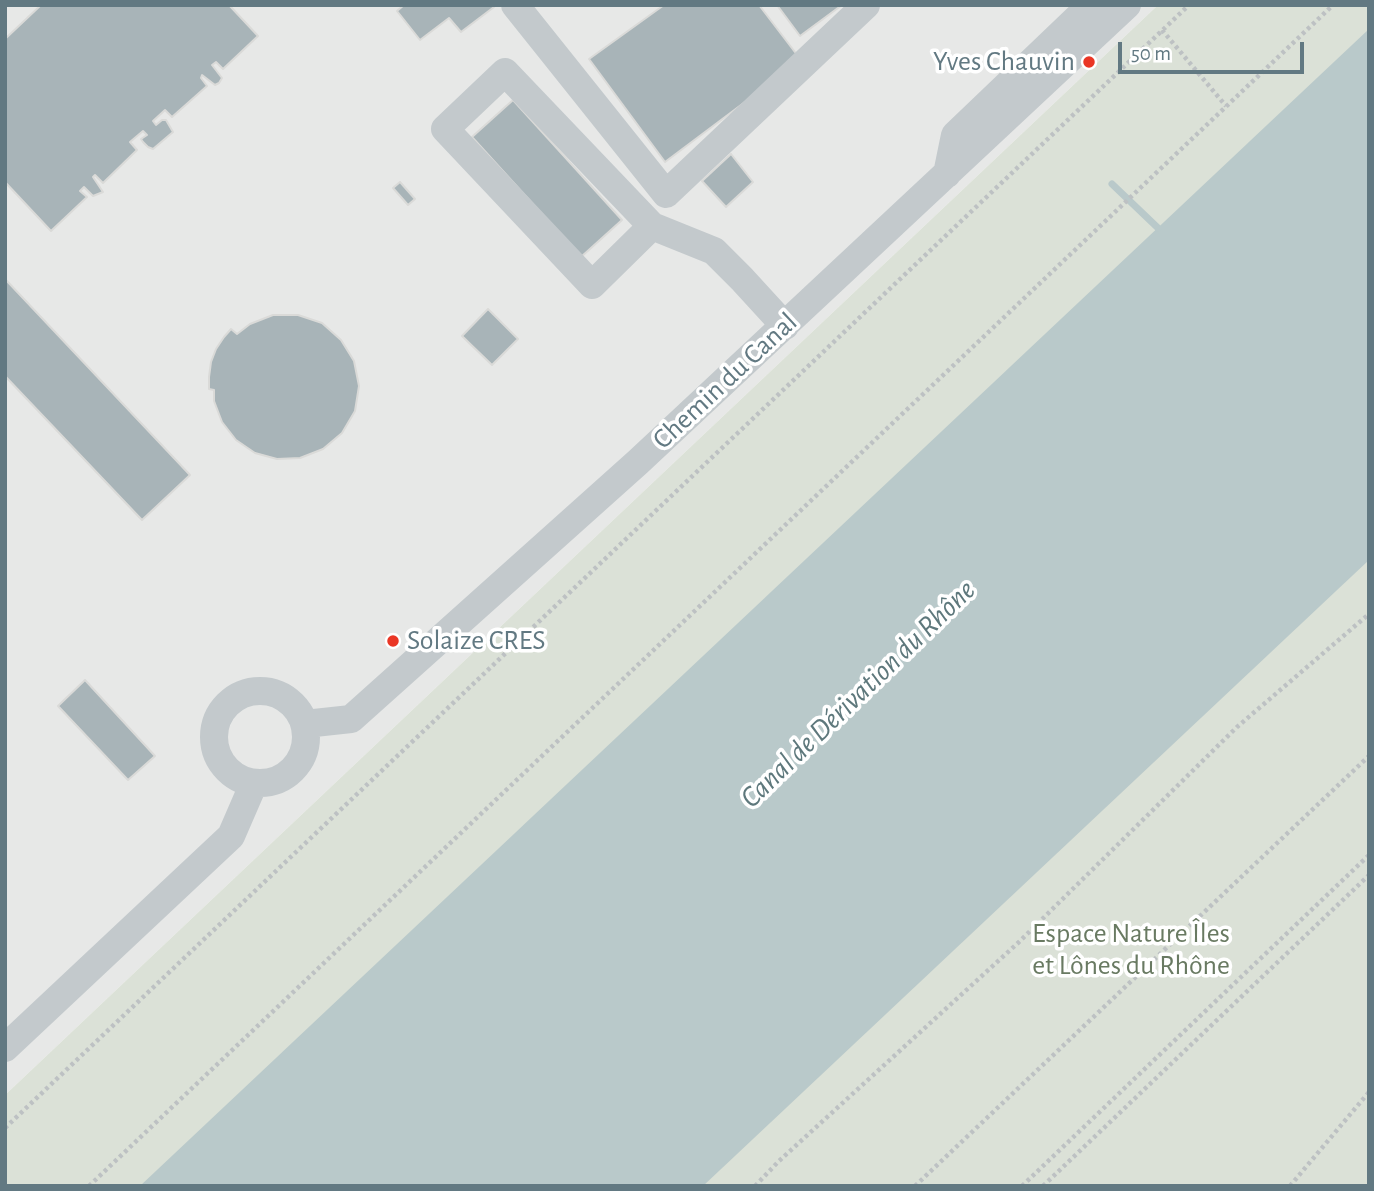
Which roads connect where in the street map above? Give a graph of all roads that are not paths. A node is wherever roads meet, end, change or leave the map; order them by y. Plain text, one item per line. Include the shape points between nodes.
1 (515, 5) edge
2 (866, 5) edge
3 (1091, 5) edge
4 (1127, 5) edge
5 (947, 174) junction
6 (652, 226) junction
7 (785, 326) junction
8 (305, 724) junction
9 (254, 783) junction
10 (5, 1048) edge

1 - 2 street via 666,194
3 - 5 street via 955,135
4 - 5 street, Chemin du Canal
5 - 7 street, Chemin du Canal
6 - 6 street via 505,72 445,129 592,285
6 - 7 street via 713,251
7 - 8 street, Chemin du Canal via 351,719
8 - 9 street via 307,739 295,767 277,780
8 - 9 street via 294,705 273,692 246,692 223,708 216,720 214,748 229,772
9 - 10 street via 231,835

